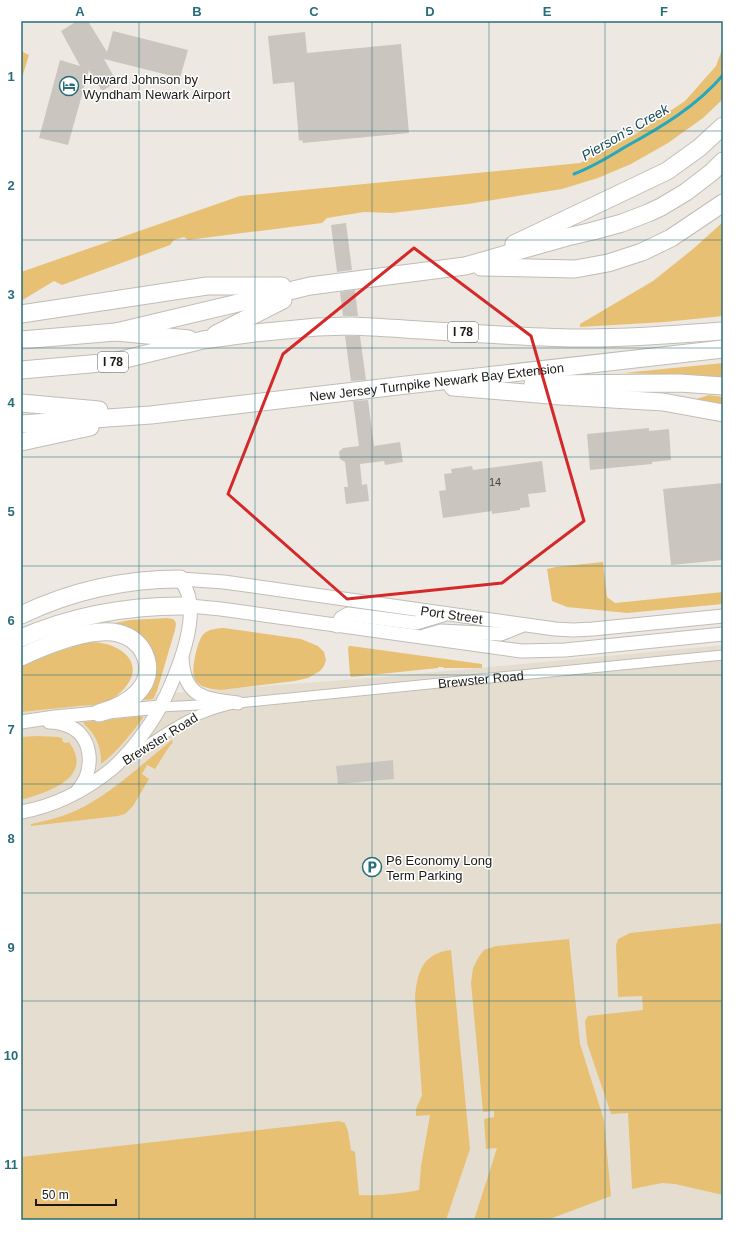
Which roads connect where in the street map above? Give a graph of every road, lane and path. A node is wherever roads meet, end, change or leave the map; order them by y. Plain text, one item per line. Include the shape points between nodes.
1 (723, 126) edge
2 (723, 162) edge
3 (723, 203) edge
4 (465, 266) junction
5 (310, 286) junction
6 (21, 314) edge
7 (723, 331) edge
8 (116, 332) junction
9 (21, 340) edge
10 (203, 340) junction
11 (723, 349) edge
12 (21, 370) edge
13 (415, 384) junction
14 (723, 386) edge
15 (21, 403) edge
16 (723, 413) edge
17 (150, 415) junction
18 (21, 424) edge
19 (21, 442) edge
20 (180, 579) junction
21 (190, 606) junction
22 (446, 614) junction
23 (21, 615) edge
24 (723, 616) edge
25 (523, 625) junction
26 (337, 626) junction
27 (723, 634) edge
28 (21, 638) edge
29 (420, 638) junction
30 (723, 655) edge
31 (182, 656) junction
32 (21, 657) edge
33 (238, 703) junction
34 (160, 707) junction
35 (99, 713) junction
36 (27, 721) edge
37 (106, 773) junction
38 (74, 794) junction
39 (21, 812) edge

1 - 4 highway via 699,148 667,171
2 - 4 highway via 686,192 648,213 622,223
3 - 4 highway via 671,238 642,252 608,263 574,269
4 - 5 highway
5 - 6 highway via 207,286
5 - 8 highway
5 - 10 highway
7 - 10 highway, I 78 via 588,338 351,326 317,327
8 - 9 highway, I 78
8 - 10 highway, I 78
10 - 12 highway, I 78 via 113,362
11 - 13 highway, New Jersey Turnpike Newark Bay Extension
13 - 14 highway via 679,383
13 - 16 highway via 663,402
13 - 17 highway, New Jersey Turnpike Newark Bay Extension
15 - 17 highway
17 - 18 highway
17 - 19 highway
20 - 21 main road, Brewster Road via 187,591
20 - 22 main road, Port Street via 229,583
20 - 23 highway via 134,581 103,587 61,598
21 - 26 main road, Port Street
21 - 28 highway via 148,606 105,612 75,619
21 - 31 main road, Brewster Road
22 - 25 main road, Port Street
22 - 26 main road via 420,623 348,614 340,618
24 - 25 main road, Port Street via 573,630
25 - 29 main road via 501,634 441,631
26 - 29 main road, Port Street
27 - 29 main road, Port Street via 535,651 507,650
30 - 33 street, Brewster Road
31 - 33 main road via 186,681 193,691 207,698
31 - 34 main road, Brewster Road
32 - 35 highway via 56,643 90,634 111,632 129,637 139,645 145,656 147,676 131,699
33 - 34 street, Brewster Road
33 - 37 street, Brewster Road via 214,708 184,721
34 - 35 main road, Brewster Road
34 - 37 main road, Brewster Road via 136,744
35 - 36 main road, Brewster Road
36 - 38 main road via 59,723 71,727 84,740 89,752 89,767 85,780
37 - 38 main road, Brewster Road
38 - 39 main road, Brewster Road via 47,806

